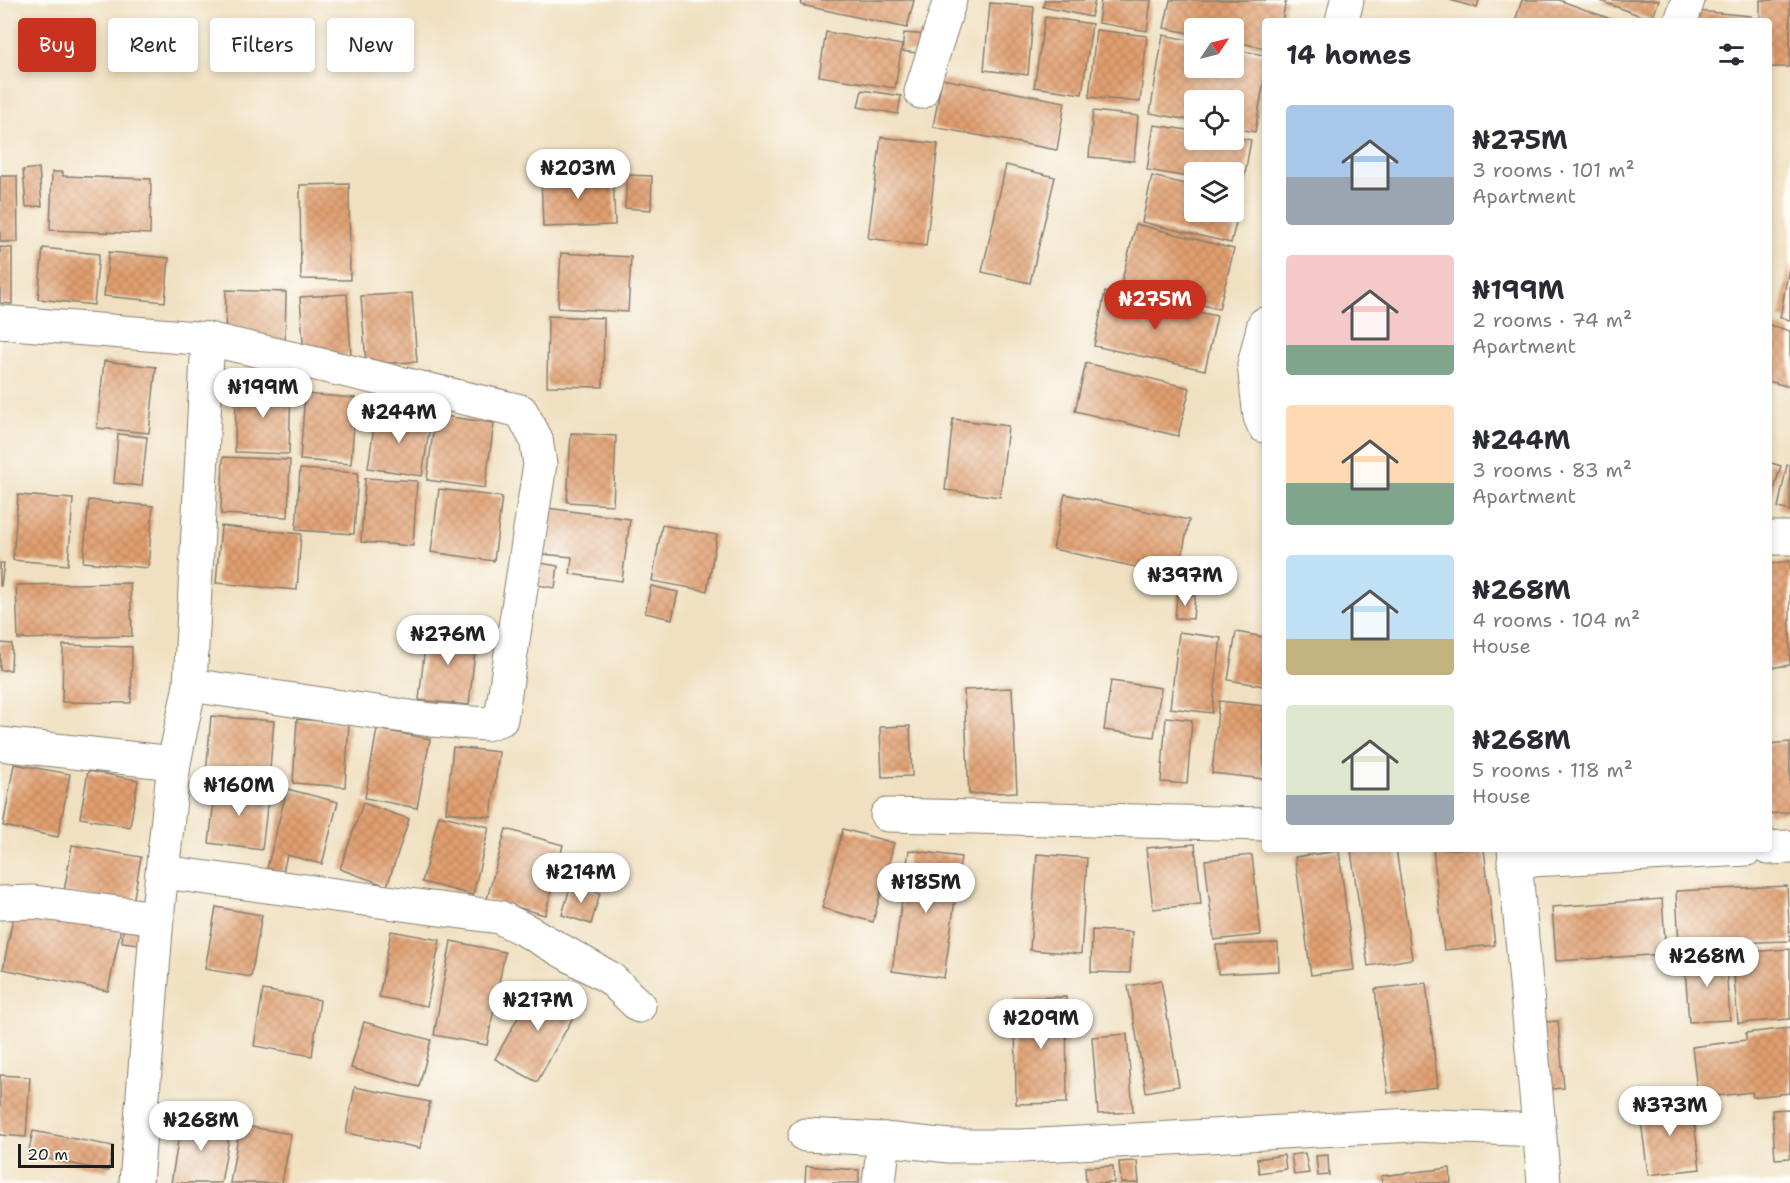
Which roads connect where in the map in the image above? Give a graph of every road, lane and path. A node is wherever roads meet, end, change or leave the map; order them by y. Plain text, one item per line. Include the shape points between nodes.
1 (950, 0) edge
2 (1347, 0) edge
3 (1688, 0) edge
4 (1343, 18) edge
5 (1682, 18) edge
6 (921, 92) dead end
7 (0, 322) edge
8 (1262, 332) edge
9 (208, 339) junction
10 (1262, 422) edge
11 (1772, 538) edge
12 (1790, 538) edge
13 (190, 685) junction
14 (0, 744) edge
15 (174, 763) junction
16 (887, 816) dead end
17 (1262, 824) edge
18 (1790, 847) edge
19 (1772, 848) edge
20 (1630, 852) edge
21 (1514, 855) edge
22 (163, 872) junction
23 (0, 903) edge
24 (157, 918) junction
25 (639, 1006) dead end
26 (1538, 1130) junction
27 (806, 1134) dead end
28 (884, 1139) junction
29 (136, 1183) edge
30 (879, 1183) edge
31 (1544, 1183) edge

1 - 6 street
2 - 4 street
3 - 5 street
7 - 9 street
8 - 10 street via 1254,365
9 - 13 street
9 - 13 street via 521,411 536,439 540,464 501,719 486,724 431,720
11 - 12 street
13 - 15 street
14 - 15 street
15 - 22 street
16 - 17 street
18 - 19 street
20 - 21 street
21 - 26 street
22 - 24 street
22 - 25 street via 498,917 610,978
23 - 24 street via 34,902
24 - 29 street
26 - 28 street via 1413,1125 1022,1146 949,1146
26 - 31 street
27 - 28 street
28 - 30 street

